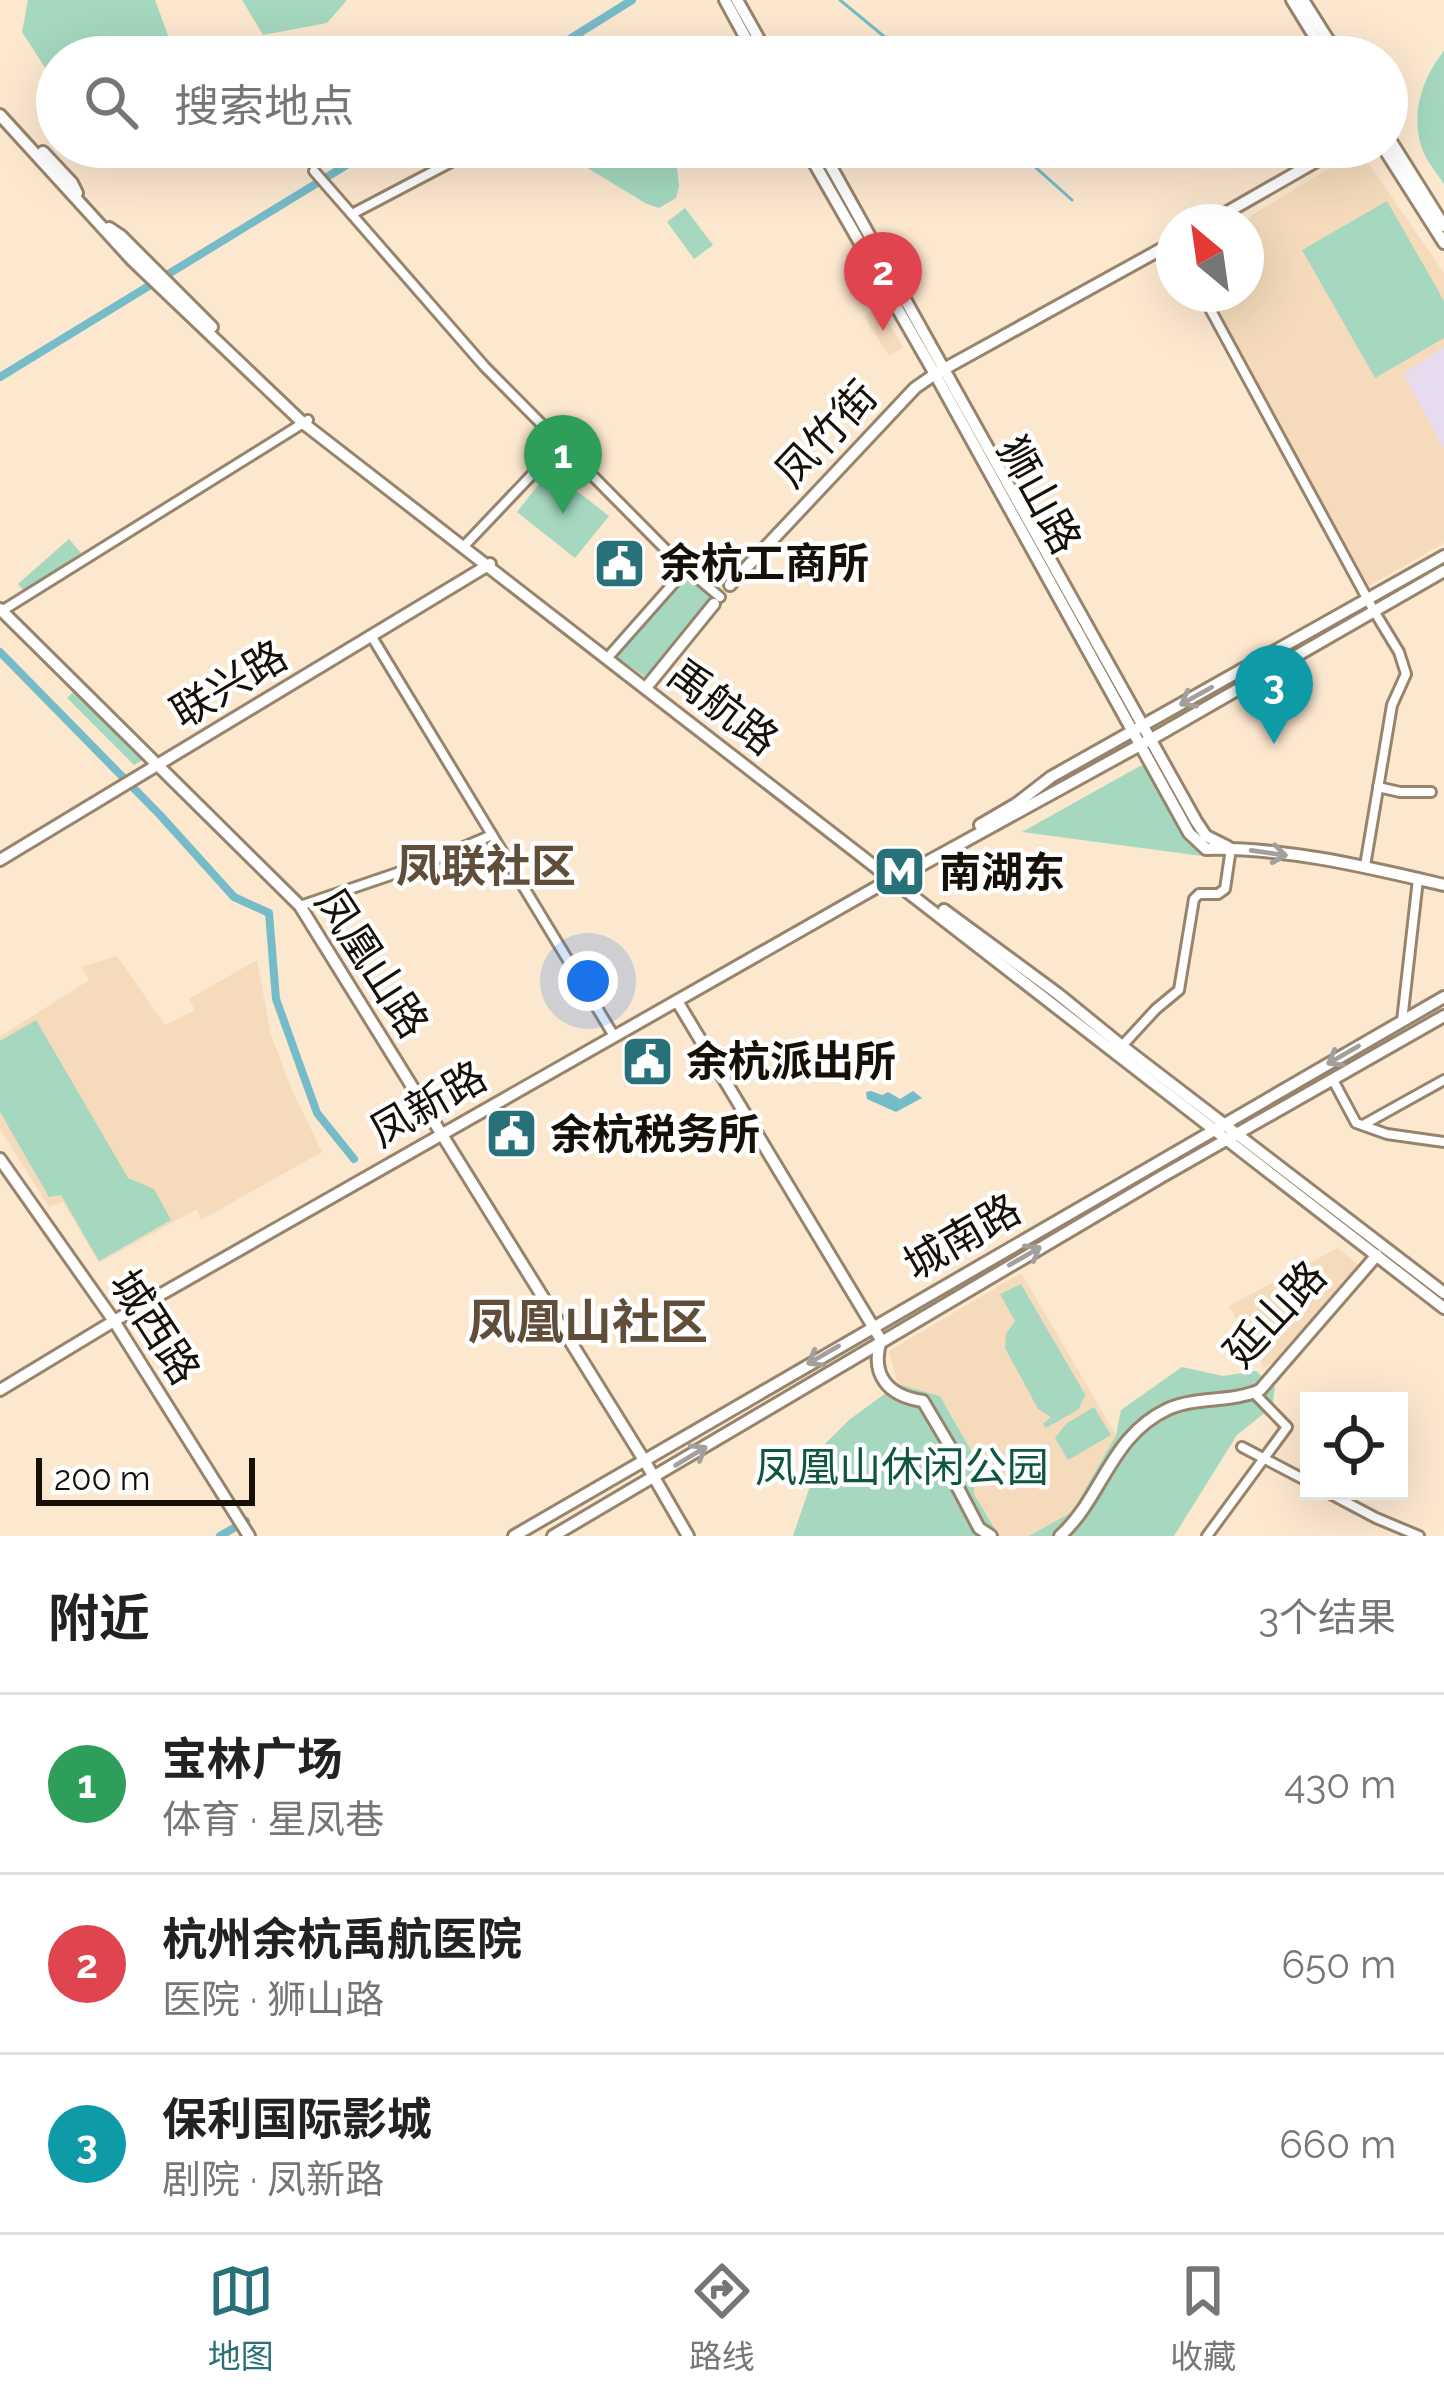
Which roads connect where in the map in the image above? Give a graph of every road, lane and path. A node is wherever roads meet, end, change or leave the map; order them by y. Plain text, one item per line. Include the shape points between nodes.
1 (724, 0) edge
2 (737, 0) edge
3 (1292, 0) edge
4 (1303, 0) edge
5 (744, 36) edge
6 (757, 36) edge
7 (1314, 36) edge
8 (1326, 36) edge
9 (0, 106) edge
10 (0, 115) edge
11 (36, 144) edge
12 (36, 153) edge
13 (51, 168) edge
14 (58, 168) edge
15 (439, 168) edge
16 (818, 168) edge
17 (831, 168) edge
18 (1304, 168) edge
19 (1396, 168) edge
20 (1408, 168) edge
21 (314, 171) dead end
22 (1241, 204) edge
23 (352, 214) junction
24 (1444, 226) edge
25 (1444, 243) edge
26 (1156, 253) edge
27 (146, 268) junction
28 (1212, 312) edge
29 (939, 371) junction
30 (306, 422) junction
31 (561, 444) junction
32 (466, 544) junction
33 (1444, 556) edge
34 (489, 565) junction
35 (686, 568) junction
36 (1444, 571) edge
37 (730, 585) joint
38 (716, 597) junction
39 (1371, 606) junction
40 (1, 611) edge
41 (372, 637) junction
42 (610, 655) junction
43 (649, 684) junction
44 (1138, 729) junction
45 (1146, 742) junction
46 (157, 766) junction
47 (1378, 787) junction
48 (1430, 792) dead end
49 (492, 835) junction
50 (1231, 848) junction
51 (0, 860) edge
52 (1364, 866) junction
53 (894, 877) junction
54 (1418, 879) junction
55 (1444, 885) edge
56 (300, 906) junction
57 (1444, 997) edge
58 (677, 1001) junction
59 (1443, 1020) edge
60 (1402, 1021) junction
61 (614, 1036) junction
62 (1119, 1050) junction
63 (1333, 1080) junction
64 (1444, 1080) edge
65 (1363, 1125) junction
66 (1220, 1126) junction
67 (442, 1134) junction
68 (1232, 1136) junction
69 (1444, 1142) edge
70 (0, 1159) edge
71 (1377, 1255) junction
72 (1444, 1293) edge
73 (1444, 1308) edge
74 (114, 1321) junction
75 (873, 1326) junction
76 (881, 1340) junction
77 (0, 1390) edge
78 (1254, 1393) junction
79 (1242, 1447) dead end
80 (1264, 1459) junction
81 (644, 1460) junction
82 (1300, 1477) edge
83 (655, 1478) junction
84 (1342, 1500) edge
85 (249, 1536) edge
86 (514, 1536) edge
87 (553, 1536) edge
88 (688, 1536) edge
89 (992, 1536) edge
90 (1060, 1536) edge
91 (1207, 1536) edge
92 (1419, 1536) edge

1 - 5 main road
2 - 6 main road
3 - 7 main road
4 - 8 main road
9 - 11 main road, 禹航路
10 - 12 main road, 禹航路
13 - 27 main road, 禹航路
14 - 27 main road, 禹航路
15 - 23 street
16 - 29 main road, 狮山路
17 - 29 main road, 狮山路
18 - 22 main road
19 - 25 main road
20 - 24 main road
21 - 23 street
23 - 31 street
26 - 29 main road, 凤竹街
27 - 30 main road, 禹航路
28 - 39 street
29 - 37 main road, 凤竹街
29 - 44 main road, 狮山路
30 - 32 main road, 禹航路
30 - 34 main road, 禹航路
30 - 40 street
31 - 32 street
31 - 35 street
32 - 34 main road, 禹航路
33 - 39 main road, 凤新路
34 - 41 main road, 联兴路
34 - 42 main road, 禹航路
34 - 53 main road, 禹航路
35 - 38 street
35 - 42 street
36 - 39 main road, 凤新路
37 - 38 street
38 - 43 main road
39 -> 44 main road, 凤新路
39 - 45 main road, 凤新路
39 - 47 street via 1406,674 1392,705
40 - 46 main road, 凤凰山路
41 - 46 main road, 联兴路
41 - 49 street
42 - 43 main road, 禹航路
43 - 53 main road, 禹航路
44 - 45 main road, 狮山路
44 - 53 main road, 凤新路
45 - 50 main road, 狮山路 via 1189,833 1206,849
45 - 53 main road, 凤新路
46 - 51 main road, 联兴路
46 - 56 main road, 凤凰山路
47 - 48 street
47 - 52 street
49 - 56 street
49 - 61 street
50 -> 52 main road, 狮山路
50 - 62 street via 1225,889 1194,898 1179,990
52 - 54 main road, 狮山路
53 - 58 main road, 凤新路
53 - 62 main road, 禹航路
54 - 55 main road, 狮山路
54 - 60 street
56 - 67 main road, 凤凰山路
57 - 60 main road, 城南路
58 - 61 main road, 凤新路
58 - 75 main road
59 - 63 main road, 城南路
60 -> 66 main road, 城南路
61 - 67 main road, 凤新路
62 - 66 main road, 禹航路
63 - 65 street
63 - 68 main road, 城南路
64 - 65 street
65 - 69 street
66 - 68 main road, 禹航路
66 - 75 main road, 城南路
67 - 74 main road, 凤新路
67 - 81 main road, 凤凰山路
68 - 71 main road, 禹航路
68 - 72 main road, 禹航路
76 -> 68 main road, 城南路
70 - 74 main road, 城西路
71 - 73 main road, 禹航路
71 - 78 main road, 延山路
74 - 77 main road, 凤新路
74 - 85 main road, 城西路
75 - 76 main road
75 -> 81 main road, 城南路
83 -> 76 main road, 城南路
76 - 89 main road via 875,1357 885,1381 897,1396 923,1401 958,1460 957,1486 979,1528
78 - 80 street via 1287,1427
78 - 90 main road, 延山路 via 1171,1408 1134,1430
79 - 80 street
80 - 82 street
80 - 91 street
81 - 83 main road, 凤凰山路
81 - 86 main road, 城南路
83 - 87 main road, 城南路
83 - 88 main road, 凤凰山路
84 - 92 street

